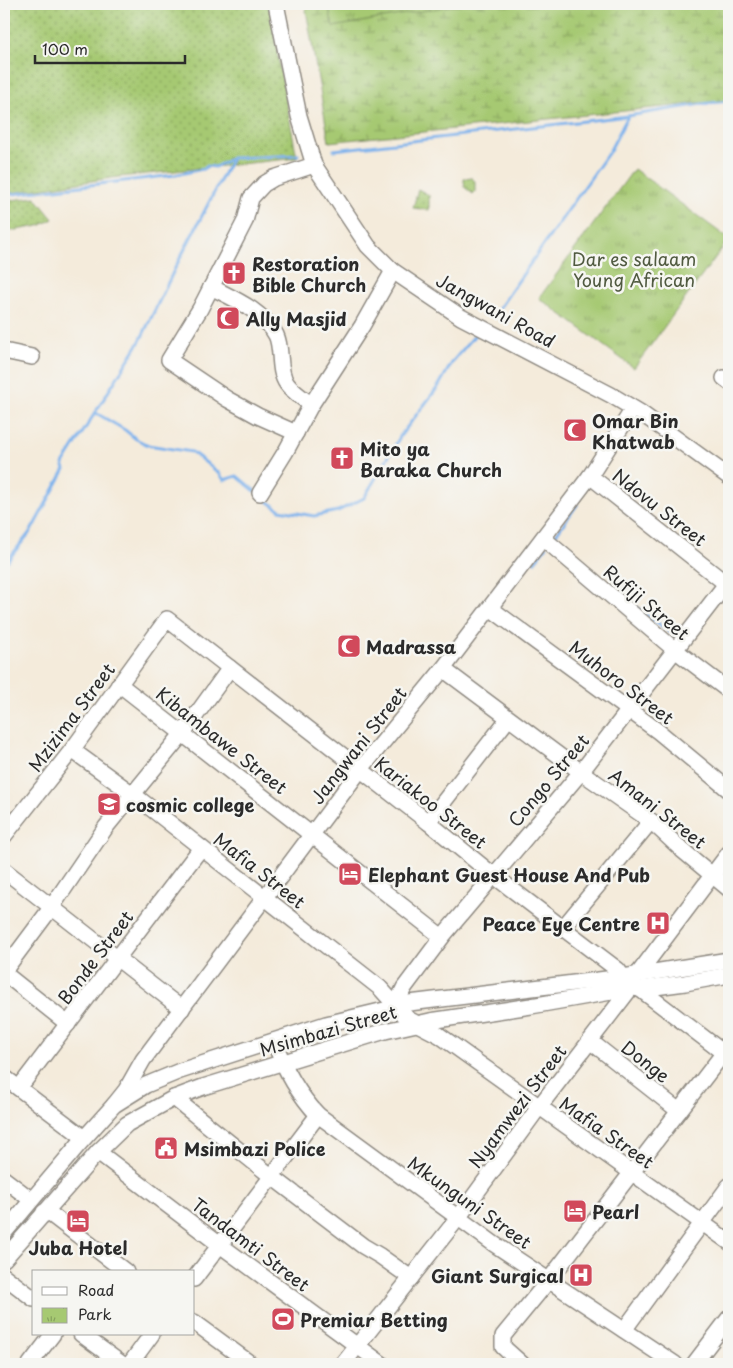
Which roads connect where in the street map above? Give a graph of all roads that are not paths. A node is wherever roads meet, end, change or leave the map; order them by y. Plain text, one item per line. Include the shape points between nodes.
1 (276, 4) edge
2 (314, 165) junction
3 (394, 271) junction
4 (211, 287) junction
5 (4, 351) edge
6 (32, 357) dead end
7 (310, 405) junction
8 (633, 409) junction
9 (296, 434) junction
10 (590, 476) junction
11 (729, 477) edge
12 (260, 493) dead end
13 (543, 538) junction
14 (728, 583) edge
15 (490, 608) junction
16 (167, 619) joint
17 (675, 650) junction
18 (230, 668) junction
19 (443, 669) junction
20 (119, 684) junction
21 (729, 691) edge
22 (629, 711) junction
23 (508, 719) junction
24 (183, 734) junction
25 (72, 750) junction
26 (360, 770) junction
27 (581, 772) junction
28 (729, 790) edge
29 (134, 795) junction
30 (650, 821) junction
31 (428, 822) junction
32 (312, 834) junction
33 (4, 836) edge
34 (202, 848) junction
35 (729, 853) edge
36 (4, 870) edge
37 (493, 875) junction
38 (714, 876) junction
39 (729, 889) edge
40 (264, 898) junction
41 (51, 908) junction
42 (562, 929) junction
43 (442, 937) junction
44 (117, 960) junction
45 (729, 960) edge
46 (4, 972) edge
47 (729, 975) edge
48 (633, 982) junction
49 (399, 1006) junction
50 (182, 1009) junction
51 (68, 1024) junction
52 (417, 1025) junction
53 (274, 1041) junction
54 (590, 1041) junction
55 (727, 1052) edge
56 (283, 1062) junction
57 (4, 1077) edge
58 (19, 1088) junction
59 (174, 1098) junction
60 (114, 1105) junction
61 (539, 1107) junction
62 (679, 1111) junction
63 (318, 1115) junction
64 (78, 1133) dead end
65 (98, 1152) junction
66 (631, 1172) junction
67 (272, 1176) junction
68 (4, 1178) edge
69 (729, 1186) edge
70 (29, 1198) dead end
71 (44, 1212) junction
72 (458, 1218) junction
73 (702, 1223) junction
74 (4, 1233) edge
75 (729, 1242) edge
76 (220, 1245) junction
77 (4, 1259) edge
78 (123, 1270) edge
79 (4, 1276) edge
80 (195, 1278) edge
81 (411, 1278) junction
82 (549, 1280) junction
83 (32, 1297) edge
84 (729, 1318) edge
85 (195, 1323) edge
86 (624, 1330) junction
87 (51, 1336) edge
88 (84, 1336) edge
89 (151, 1336) edge
90 (358, 1346) junction
91 (30, 1364) edge
92 (122, 1364) edge
93 (130, 1364) edge
94 (251, 1364) edge
95 (343, 1364) edge
96 (382, 1364) edge
97 (522, 1364) edge
98 (675, 1364) edge
99 (694, 1364) edge

1 - 2 street, Jangwani Road via 299,116
2 - 3 street, Jangwani Road via 368,246
2 - 4 street via 274,178 256,193
3 - 7 street
3 - 8 street, Jangwani Road via 461,317
4 - 7 street via 243,303 269,326 276,336 286,384
4 - 9 street via 169,360 227,399
5 - 6 street
7 - 9 street
8 - 10 street, Jangwani Street
8 - 11 street, Jangwani Road
9 - 12 street
10 - 13 street, Jangwani Street
10 - 14 street, Ndovu Street
13 - 15 street, Jangwani Street
13 - 17 street, Rufiji Street
14 - 17 street, Congo Street
15 - 19 street, Jangwani Street
15 - 22 street, Muhoro Street
16 - 18 street, Kariakoo Street
16 - 20 street, Mzizima Street
17 - 21 street, Rufiji Street
17 - 22 street, Congo Street
18 - 24 street
18 - 26 street, Kariakoo Street
19 - 23 street, Amani Street
19 - 26 street, Jangwani Street
20 - 24 street, Kibambawe Street
20 - 25 street, Mzizima Street
22 - 27 street, Congo Street
22 - 28 street, Muhoro Street
23 - 27 street, Amani Street
23 - 31 street
24 - 29 street
24 - 32 street, Kibambawe Street
25 - 29 street, Mafia Street
25 - 33 street, Mzizima Street
26 - 31 street, Kariakoo Street
26 - 32 street, Jangwani Street
27 - 30 street, Amani Street
27 - 37 street, Congo Street
29 - 34 street, Mafia Street
29 - 41 street via 101,834
30 - 38 street, Amani Street
30 - 42 street
31 - 37 street, Kariakoo Street
32 - 40 street, Jangwani Street
32 - 43 street, Kibambawe Street
34 - 40 street, Mafia Street
34 - 44 street, Bonde Street
35 - 38 street, Nyamwezi Street
36 - 41 street
37 - 42 street, Kariakoo Street
37 - 43 street, Congo Street
38 - 39 street, Amani Street
38 - 48 street, Nyamwezi Street
40 - 49 street, Mafia Street
40 - 50 street, Jangwani Street
41 - 44 street
41 - 46 street
42 - 48 street, Kariakoo Street
43 - 49 street, Congo Street via 404,988 398,1000
44 - 50 street
44 - 51 street, Bonde Street
45 - 48 street, Msimbazi Street
46 - 51 street
47 - 48 street, Msimbazi Street via 685,983
48 - 49 street, Msimbazi Street
48 - 52 street, Msimbazi Street
48 - 54 street, Nyamwezi Street
48 - 55 street, Kariakoo Street
49 - 52 street, Mafia Street
49 - 53 street, Msimbazi Street
50 - 60 street, Jangwani Street
51 - 58 street, Bonde Street
52 - 56 street, Msimbazi Street via 385,1031
52 - 61 street, Mafia Street via 439,1035
53 - 56 street, Mkunguni Street
53 - 60 street, Msimbazi Street via 180,1071 146,1085
54 - 61 street, Nyamwezi Street
54 - 62 street, Donge
55 - 62 street
56 - 59 street, Msimbazi Street
56 - 63 street, Mkunguni Street
57 - 58 street
58 - 64 street
59 - 65 street, Msimbazi Street via 127,1124
59 - 67 street
60 - 74 street, Msimbazi Street
61 - 66 street, Mafia Street
61 - 72 street, Nyamwezi Street
62 - 66 street
63 - 67 street
63 - 72 street, Mkunguni Street
65 - 71 street, Msimbazi Street
65 - 76 street, Tandamti Street
66 - 73 street, Mafia Street
66 - 82 street
67 - 76 street
67 - 81 street via 363,1246
68 - 70 street
69 - 73 street
71 - 77 street, Msimbazi Street
71 - 78 street
72 - 81 street, Nyamwezi Street
72 - 82 street, Mkunguni Street
73 - 75 street, Mafia Street
73 - 86 street
76 - 80 street
76 - 90 street, Tandamti Street
79 - 83 street
81 - 90 street, Nyamwezi Street
82 - 86 street, Mkunguni Street
82 - 97 street via 503,1336 503,1347
84 - 99 street
85 - 94 street
86 - 98 street, Mkunguni Street
87 - 91 street
88 - 92 street
89 - 93 street
90 - 95 street, Nyamwezi Street
90 - 96 street, Tandamti Street

